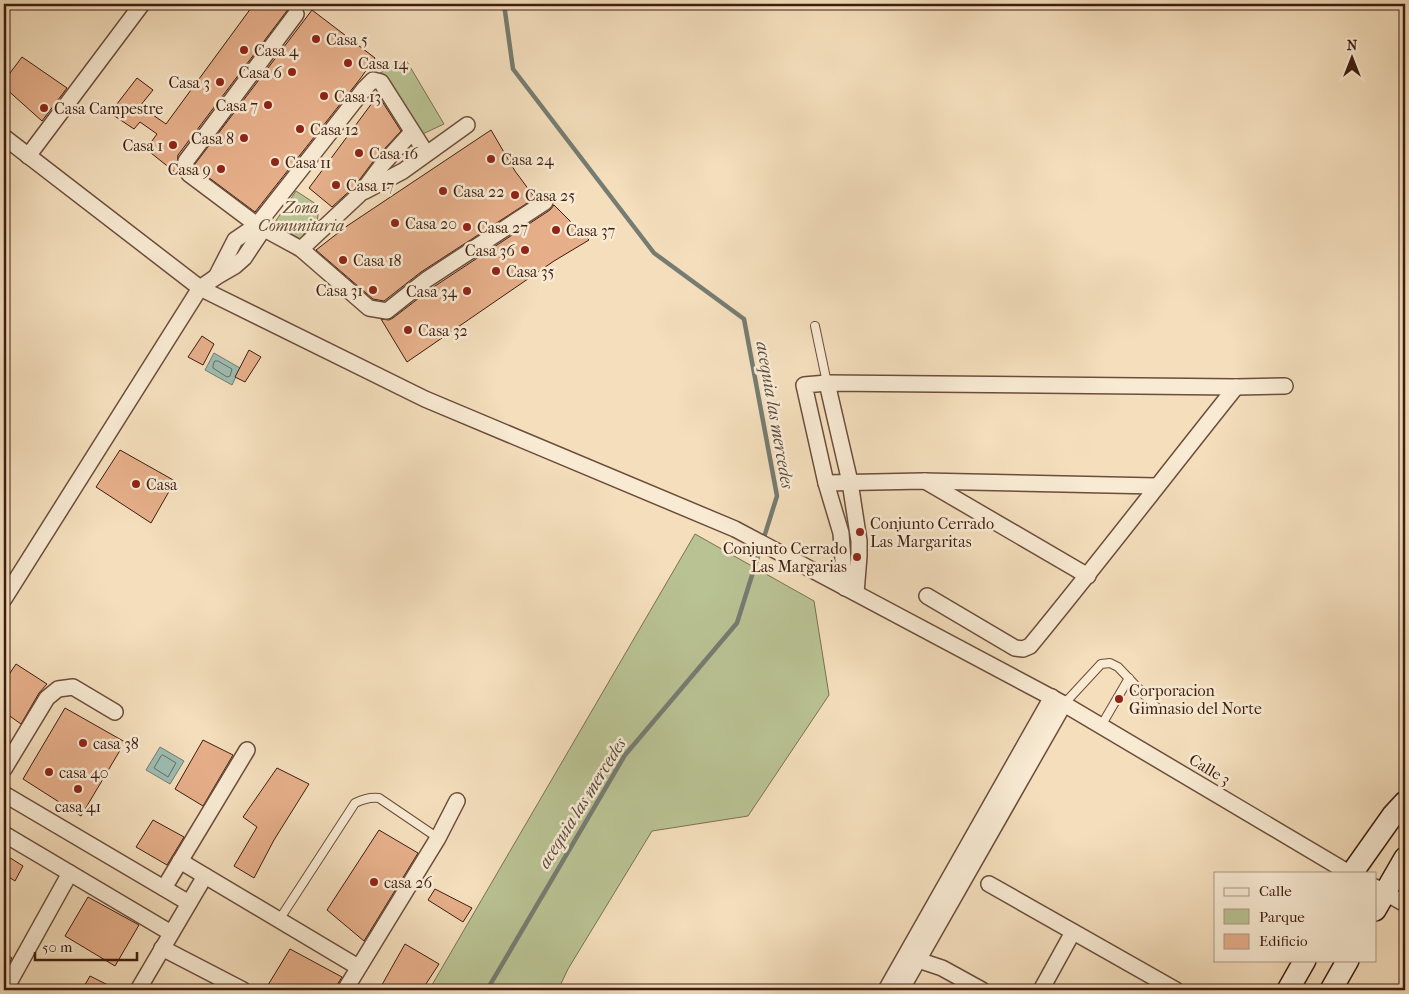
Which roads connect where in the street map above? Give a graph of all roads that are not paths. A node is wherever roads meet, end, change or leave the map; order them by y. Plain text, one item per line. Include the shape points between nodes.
1 (142, 4) edge
2 (296, 14) dead end
3 (466, 125) dead end
4 (412, 132) junction
5 (4, 137) edge
6 (426, 153) junction
7 (28, 156) junction
8 (361, 193) junction
9 (545, 202) dead end
10 (260, 226) junction
11 (301, 249) junction
12 (200, 288) junction
13 (815, 326) dead end
14 (827, 384) junction
15 (1285, 386) dead end
16 (1236, 387) junction
17 (923, 481) junction
18 (850, 482) junction
19 (826, 483) junction
20 (1156, 486) junction
21 (1088, 576) junction
22 (851, 590) junction
23 (927, 596) dead end
24 (4, 599) edge
25 (1129, 678) junction
26 (1058, 700) junction
27 (1158, 709) dead end
28 (115, 712) dead end
29 (1101, 726) junction
30 (247, 750) dead end
31 (4, 769) edge
32 (4, 794) edge
33 (457, 801) dead end
34 (1405, 802) edge
35 (4, 834) edge
36 (438, 838) junction
37 (1405, 858) edge
38 (180, 861) junction
39 (1349, 872) edge
40 (1352, 872) edge
41 (70, 873) junction
42 (205, 876) junction
43 (990, 884) dead end
44 (164, 888) junction
45 (1379, 897) edge
46 (189, 903) junction
47 (1405, 904) edge
48 (279, 920) junction
49 (1074, 932) junction
50 (171, 933) junction
51 (162, 948) junction
52 (915, 952) junction
53 (1304, 962) edge
54 (1347, 962) edge
55 (358, 967) junction
56 (5, 990) edge
57 (138, 990) edge
58 (243, 990) edge
59 (345, 990) edge
60 (886, 990) edge
61 (901, 990) edge
62 (982, 990) edge
63 (1041, 990) edge
64 (1176, 990) edge
65 (1288, 990) edge
66 (1331, 990) edge

1 - 7 street
2 - 10 street via 186,161 189,174
3 - 6 street
4 - 6 street
4 - 8 street
4 - 10 street via 380,82 373,80
5 - 7 street, Calle 3
6 - 8 street via 403,171
7 - 12 street, Calle 3
8 - 11 street
9 - 11 street via 426,280 387,311 369,308
10 - 11 street
10 - 12 street via 235,240 216,276
12 - 22 street, Calle 3 via 425,399 735,529
12 - 24 street
13 - 14 lane
14 - 16 street
14 - 18 street
14 - 19 street via 804,385
15 - 16 street
16 - 20 street
17 - 18 street
17 - 20 street
17 - 21 street
18 - 19 street
18 - 22 street via 860,556
19 - 22 street via 841,533
20 - 21 street
21 - 23 street via 1030,646 1023,649 1015,648
22 - 26 street, Calle 3
25 - 26 lane via 1110,663 1101,664
25 - 27 lane
25 - 29 lane
26 - 29 street, Calle 3
26 - 52 street
28 - 31 street via 73,687 58,689 47,698
29 - 39 street, Calle 3
30 - 38 street
32 - 44 street
33 - 36 street
34 - 40 main road
35 - 41 street
36 - 48 lane via 379,798 355,803
36 - 55 street
37 - 45 main road
38 - 42 street
38 - 44 street
41 - 50 street
41 - 56 street
42 - 46 street
42 - 48 street
43 - 49 street
44 - 46 street
45 - 47 street
46 - 50 street
48 - 55 street
49 - 63 street
49 - 64 street
50 - 51 street
51 - 57 street
51 - 58 street
52 - 60 street
52 - 61 street
52 - 62 street
53 - 65 main road
54 - 66 main road
55 - 59 street

